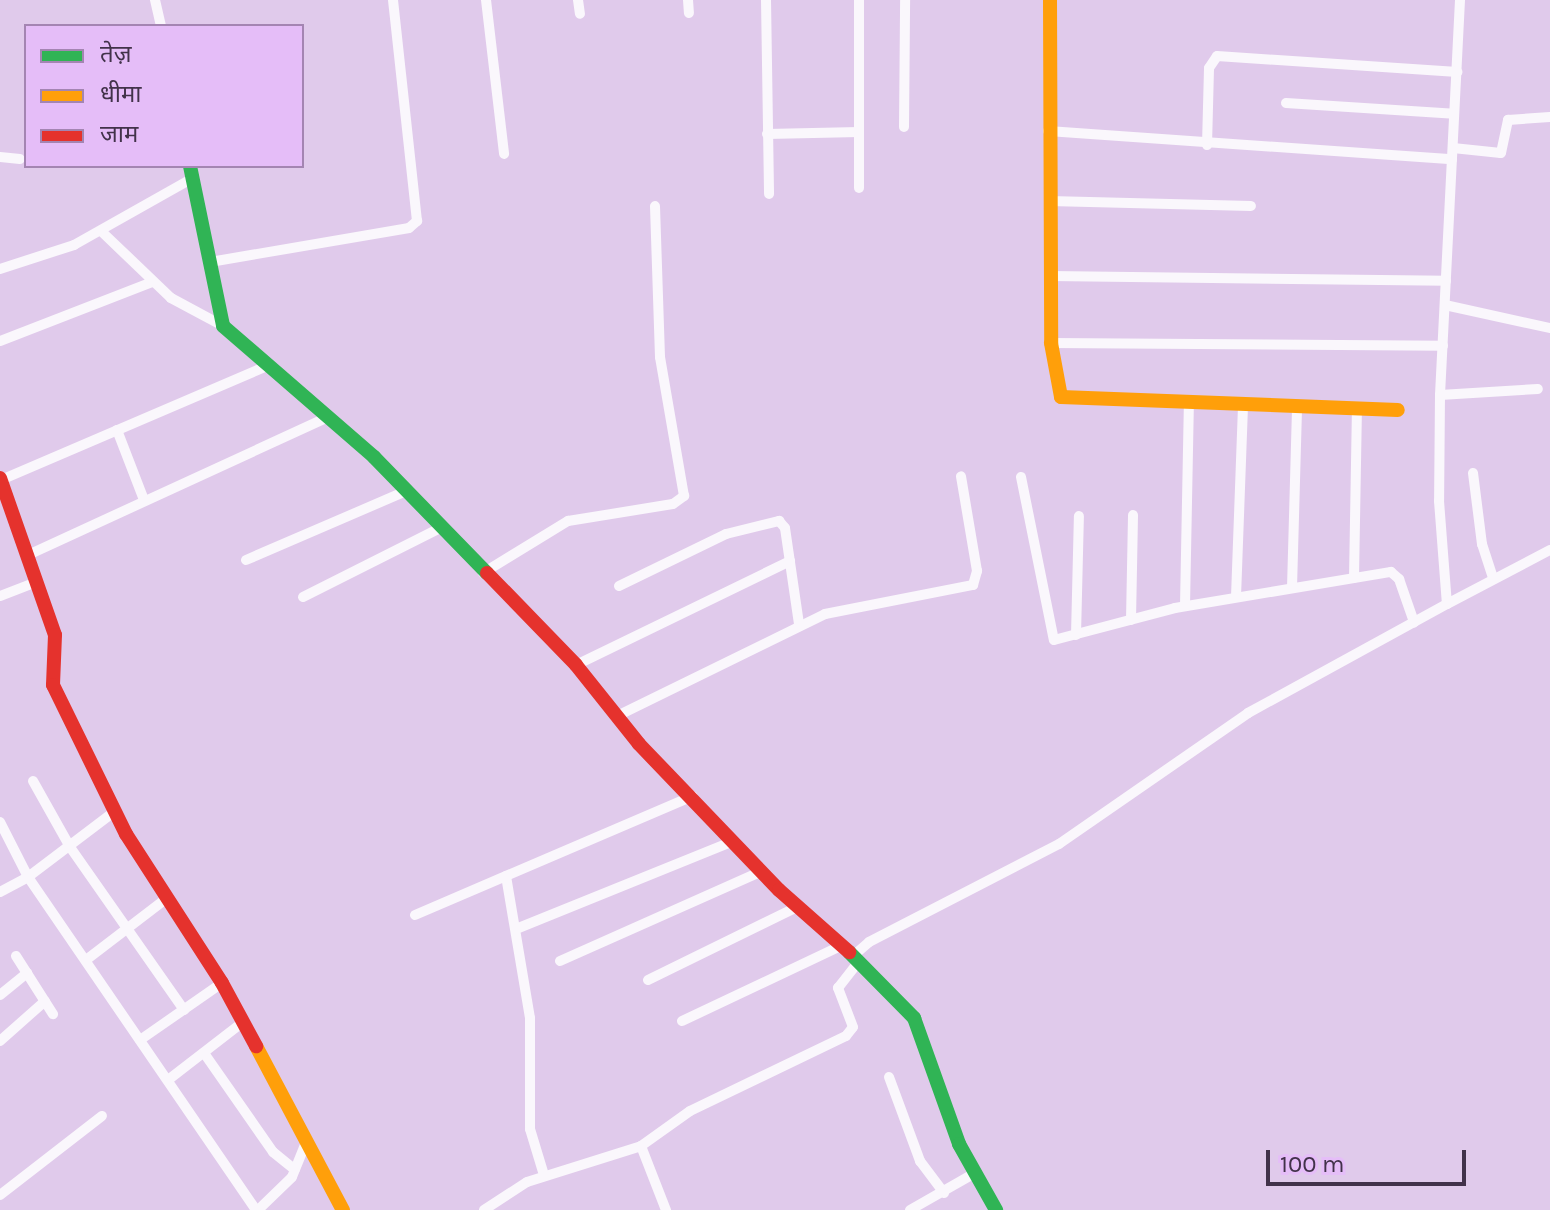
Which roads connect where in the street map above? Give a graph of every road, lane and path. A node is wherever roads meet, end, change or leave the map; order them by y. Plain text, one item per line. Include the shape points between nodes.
1 (155, 0) edge
2 (393, 0) edge
3 (486, 0) edge
4 (578, 0) edge
5 (688, 0) edge
6 (766, 0) edge
7 (859, 0) edge
8 (905, 0) edge
9 (1050, 0) edge
10 (1460, 0) edge
11 (689, 13) dead end
12 (580, 14) dead end
13 (161, 24) edge
14 (1457, 72) junction
15 (1286, 103) dead end
16 (1454, 114) junction
17 (1550, 117) edge
18 (904, 127) dead end
19 (1048, 131) junction
20 (859, 132) junction
21 (767, 134) junction
22 (1207, 145) junction
23 (1452, 153) junction
24 (504, 154) dead end
25 (0, 157) edge
26 (20, 159) dead end
27 (192, 172) edge
28 (859, 188) dead end
29 (769, 194) dead end
30 (1049, 201) junction
31 (655, 206) dead end
32 (1251, 206) dead end
33 (101, 231) junction
34 (210, 262) junction
35 (0, 269) edge
36 (1050, 276) junction
37 (1446, 281) junction
38 (152, 282) junction
39 (1445, 305) junction
40 (223, 326) junction
41 (1550, 328) edge
42 (0, 341) edge
43 (1051, 343) junction
44 (1443, 346) junction
45 (267, 366) junction
46 (1538, 389) dead end
47 (1440, 395) junction
48 (1189, 403) junction
49 (1243, 405) junction
50 (1297, 408) junction
51 (1357, 409) junction
52 (1398, 410) dead end
53 (328, 417) junction
54 (117, 430) junction
55 (1473, 473) dead end
56 (961, 476) dead end
57 (1021, 477) dead end
58 (0, 479) edge
59 (406, 491) junction
60 (144, 500) junction
61 (1133, 515) dead end
62 (1079, 516) dead end
63 (440, 528) junction
64 (1550, 550) edge
65 (28, 555) junction
66 (246, 560) dead end
67 (790, 561) junction
68 (483, 573) junction
69 (1354, 578) junction
70 (1493, 578) junction
71 (37, 582) junction
72 (619, 586) dead end
73 (1292, 588) junction
74 (0, 596) edge
75 (303, 597) dead end
76 (1236, 597) junction
77 (1447, 604) junction
78 (1185, 606) junction
79 (1131, 620) junction
80 (1414, 622) junction
81 (799, 624) junction
82 (1076, 635) junction
83 (576, 665) junction
84 (615, 717) junction
85 (33, 781) dead end
86 (693, 796) junction
87 (114, 812) junction
88 (0, 822) edge
89 (734, 841) junction
90 (70, 847) junction
91 (762, 871) junction
92 (506, 876) junction
93 (28, 877) junction
94 (0, 892) edge
95 (167, 898) junction
96 (797, 907) junction
97 (415, 915) dead end
98 (127, 929) junction
99 (516, 929) junction
100 (841, 946) junction
101 (16, 956) dead end
102 (856, 958) junction
103 (86, 960) junction
104 (560, 961) dead end
105 (27, 973) junction
106 (648, 980) dead end
107 (222, 983) junction
108 (0, 995) edge
109 (45, 1001) junction
110 (184, 1010) junction
111 (53, 1014) dead end
112 (682, 1021) dead end
113 (243, 1022) junction
114 (140, 1040) junction
115 (0, 1041) edge
116 (204, 1053) junction
117 (889, 1077) dead end
118 (168, 1080) junction
119 (102, 1116) dead end
120 (305, 1145) junction
121 (641, 1146) junction
122 (295, 1170) junction
123 (973, 1174) junction
124 (544, 1175) junction
125 (944, 1193) junction
126 (0, 1195) edge
127 (257, 1210) edge
128 (343, 1210) edge
129 (484, 1210) edge
130 (666, 1210) edge
131 (910, 1210) edge
132 (996, 1210) edge

1 - 13 street
2 - 34 street via 417,221 409,228
3 - 24 street
4 - 12 street
5 - 11 street
6 - 21 street
7 - 20 street
8 - 18 street
9 - 19 street
10 - 14 street
14 - 16 street
14 - 22 street via 1217,56 1209,68
15 - 16 street
16 - 23 street
17 - 23 street via 1508,120 1501,153
19 - 22 street
19 - 30 street
20 - 21 street
20 - 28 street
21 - 29 street
22 - 23 street
23 - 37 street
25 - 26 street
27 - 33 street
27 - 34 street
30 - 32 street
30 - 36 street
31 - 68 street via 660,357 684,496 673,504 568,521
33 - 35 street
33 - 38 street
34 - 40 street
36 - 37 street
36 - 43 street
37 - 39 street
38 - 40 street
38 - 42 street
39 - 41 street
39 - 44 street
40 - 45 street
43 - 44 street
43 - 48 street via 1059,391 1066,401
44 - 47 street
45 - 53 street
45 - 54 street
46 - 47 street
47 - 77 street via 1439,501
48 - 49 street
48 - 78 street
49 - 50 street
49 - 76 street
50 - 51 street
50 - 73 street
51 - 52 street
51 - 69 street
53 - 59 street
53 - 60 street
54 - 58 street
54 - 60 street
55 - 70 street via 1482,544
56 - 81 street via 977,571 973,585 825,614
57 - 82 street via 1050,638
58 - 65 street
59 - 63 street
59 - 66 street
60 - 65 street
61 - 79 street
62 - 82 street
63 - 68 street
63 - 75 street
64 - 70 street
65 - 71 street
67 - 72 street via 779,521 726,534
67 - 81 street
67 - 83 street
68 - 83 street
69 - 73 street
69 - 80 street via 1396,575
70 - 77 street
71 - 74 street
71 - 87 street via 55,635 53,685
73 - 76 street
76 - 78 street
77 - 80 street
78 - 79 street
79 - 82 street
80 - 102 street via 1248,713 1059,844 869,942
81 - 84 street
83 - 84 street
84 - 86 street
85 - 90 street
86 - 89 street
86 - 92 street
87 - 90 street
87 - 95 street
88 - 93 street
89 - 91 street
89 - 99 street
90 - 93 street
90 - 98 street
91 - 96 street
91 - 104 street
92 - 97 street
92 - 99 street
93 - 94 street
93 - 103 street
95 - 98 street
95 - 107 street
96 - 100 street
96 - 106 street
98 - 103 street
98 - 110 street
99 - 124 street via 530,1018 528,1120
100 - 102 street
100 - 112 street
101 - 105 street
102 - 121 street via 838,988 852,1032 690,1111
102 - 123 street via 914,1018
103 - 114 street
105 - 108 street
105 - 109 street
107 - 110 street
107 - 113 street
109 - 111 street
109 - 115 street
110 - 114 street
113 - 116 street
113 - 120 street
114 - 118 street
116 - 118 street
116 - 122 street via 273,1152
117 - 125 street via 920,1161
118 - 127 street
119 - 126 street
120 - 122 street
120 - 128 street
121 - 124 street
121 - 130 street
122 - 127 street
123 - 125 street
123 - 132 street
124 - 129 street
125 - 131 street

